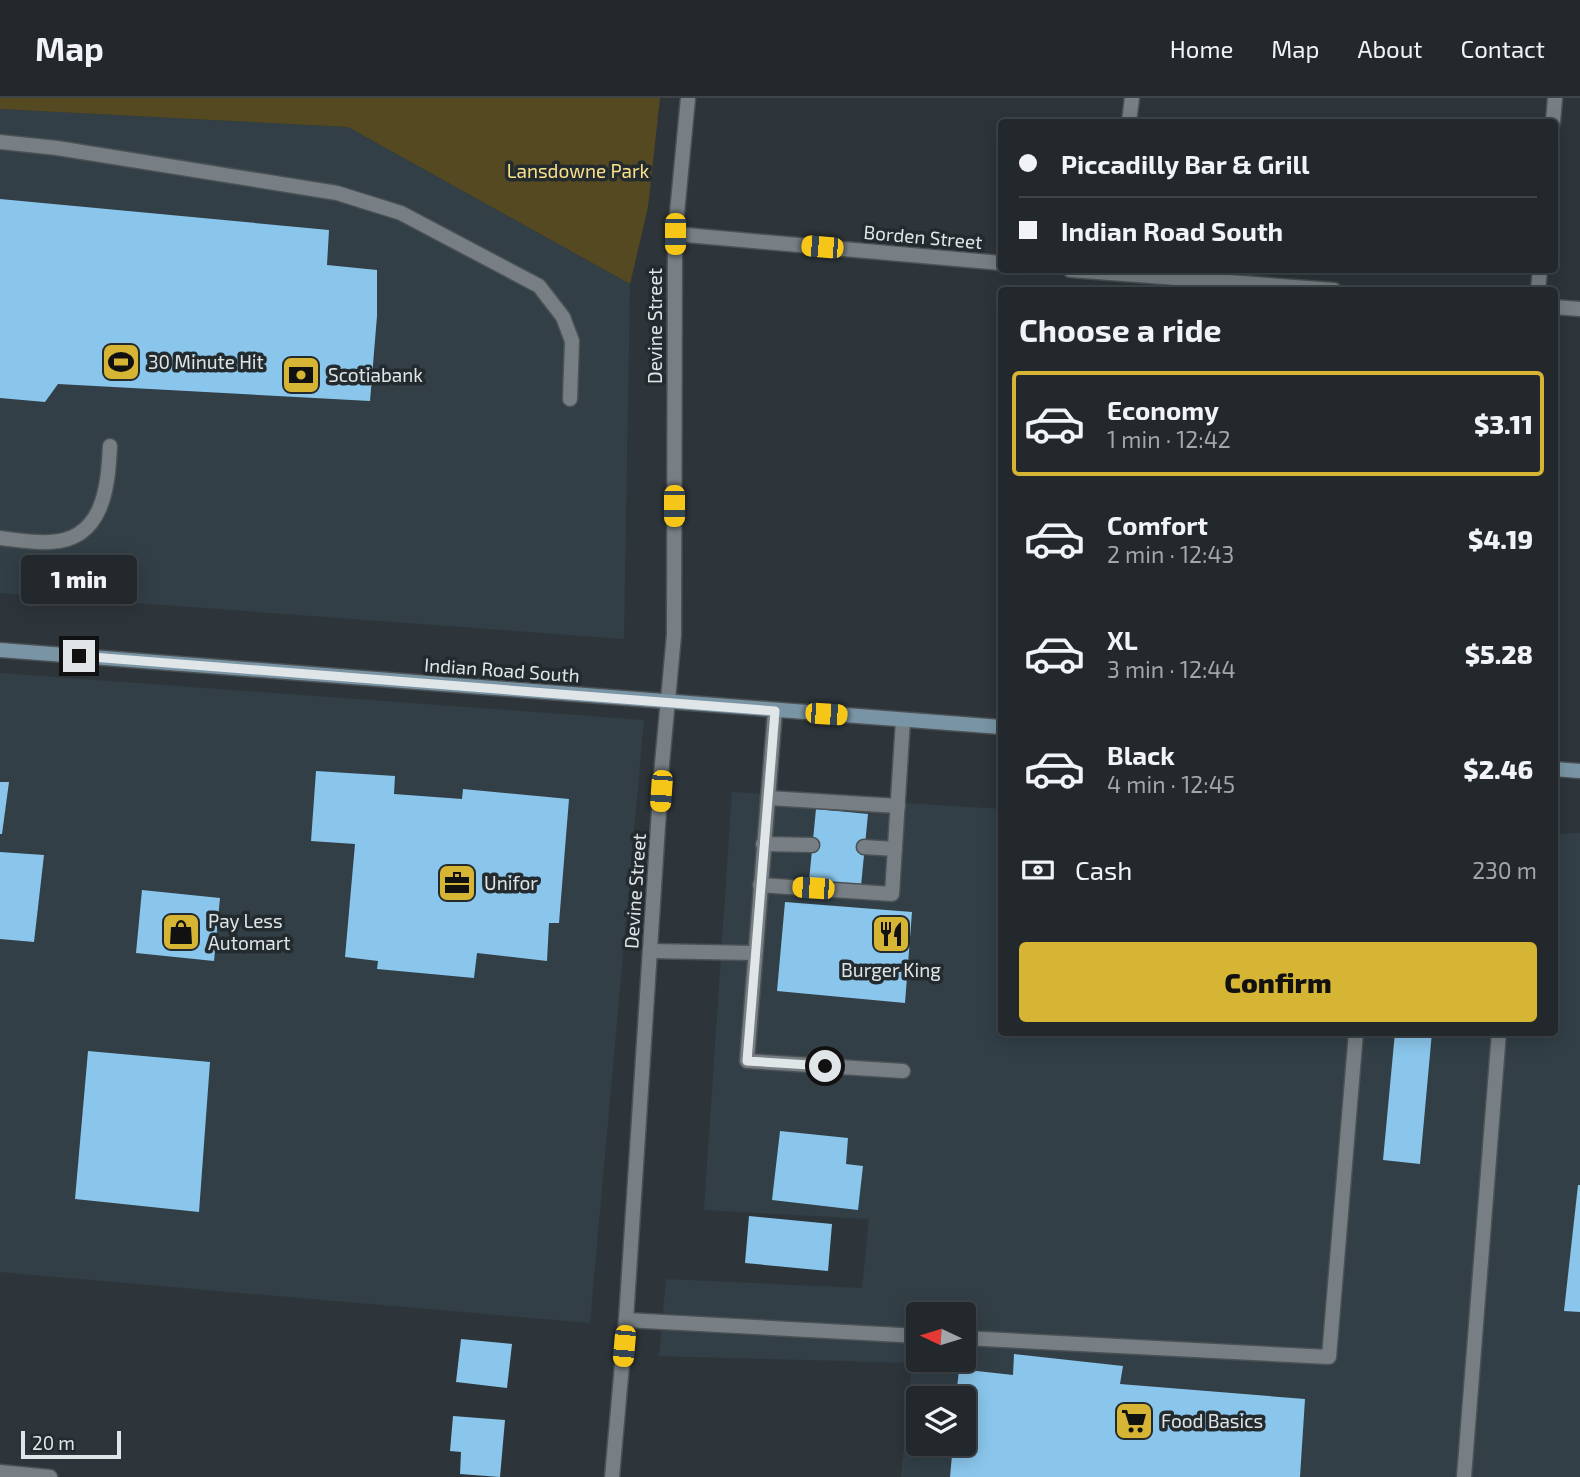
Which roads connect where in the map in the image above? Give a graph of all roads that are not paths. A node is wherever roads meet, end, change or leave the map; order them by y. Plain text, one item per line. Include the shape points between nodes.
1 (688, 98) edge
2 (1132, 98) edge
3 (1555, 98) edge
4 (1129, 119) edge
5 (1553, 119) edge
6 (0, 142) edge
7 (675, 234) junction
8 (998, 263) edge
9 (1127, 273) edge
10 (1298, 287) edge
11 (1558, 307) edge
12 (1580, 309) edge
13 (570, 399) dead end
14 (110, 446) dead end
15 (0, 538) edge
16 (0, 650) edge
17 (668, 702) junction
18 (775, 711) junction
19 (903, 720) junction
20 (998, 727) edge
21 (1558, 769) edge
22 (1580, 771) edge
23 (768, 798) junction
24 (898, 806) junction
25 (763, 844) junction
26 (812, 845) dead end
27 (864, 846) dead end
28 (895, 849) junction
29 (760, 885) junction
30 (650, 951) junction
31 (754, 953) junction
32 (1356, 1036) edge
33 (1499, 1036) edge
34 (903, 1071) dead end
35 (626, 1320) junction
36 (906, 1335) edge
37 (976, 1339) edge
38 (0, 1472) edge
39 (1463, 1476) edge
40 (50, 1477) edge
41 (612, 1477) edge

1 - 7 street, Devine Street
2 - 4 street
3 - 5 street
6 - 13 street via 337,192 401,213 539,286 564,317 572,341
7 - 8 street, Borden Street
7 - 17 street, Devine Street via 674,635
9 - 10 street
11 - 12 street
14 - 15 street via 107,492 96,517 86,526 52,542
16 - 17 main road, Indian Road South
17 - 18 main road, Indian Road South
17 - 30 street, Devine Street
18 - 19 main road, Indian Road South
18 - 23 street
19 - 20 main road, Indian Road South
19 - 24 street
21 - 22 main road
23 - 24 street
23 - 25 street
24 - 28 street
25 - 26 street
25 - 29 street
27 - 28 street
28 - 29 street via 892,894
29 - 31 street
30 - 31 street
30 - 35 street, Devine Street
31 - 34 street via 747,1061
32 - 37 street via 1329,1357
33 - 39 street
35 - 36 street
35 - 41 street, Devine Street
38 - 40 street

